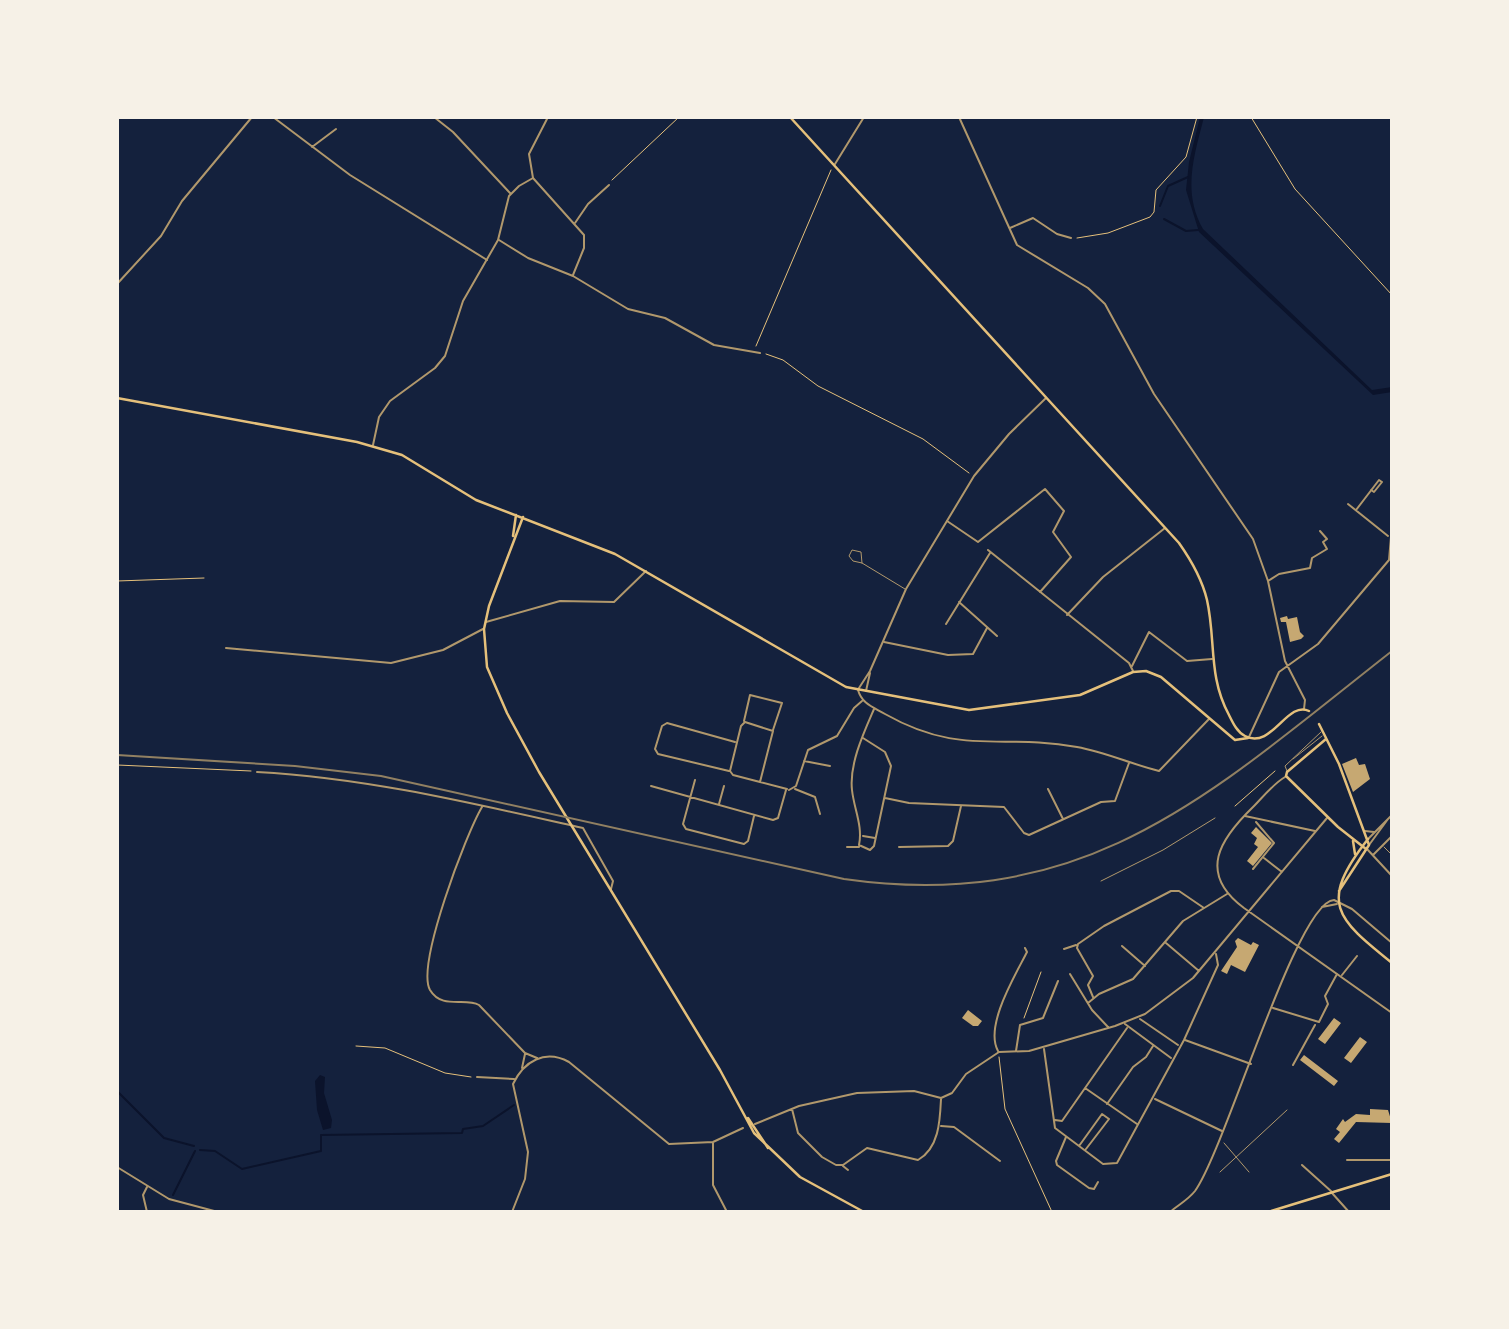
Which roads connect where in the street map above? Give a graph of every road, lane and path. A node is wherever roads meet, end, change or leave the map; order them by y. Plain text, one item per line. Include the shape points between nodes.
1 (252, 117) edge
2 (274, 117) edge
3 (434, 117) edge
4 (548, 117) edge
5 (679, 117) edge
6 (790, 117) edge
7 (864, 117) edge
8 (959, 117) edge
9 (1197, 117) edge
10 (1251, 117) edge
11 (336, 129) dead end
12 (312, 147) junction
13 (834, 165) junction
14 (533, 178) junction
15 (609, 185) joint
16 (510, 193) junction
17 (574, 223) junction
18 (1009, 229) junction
19 (1071, 238) joint
20 (498, 240) junction
21 (487, 260) junction
22 (573, 276) junction
23 (117, 284) edge
24 (1392, 295) edge
25 (753, 353) junction
26 (760, 354) joint
27 (1046, 397) junction
28 (117, 398) edge
29 (372, 446) junction
30 (974, 477) junction
31 (1371, 490) dead end
32 (1348, 505) dead end
33 (1356, 510) junction
34 (516, 515) junction
35 (523, 517) junction
36 (947, 521) junction
37 (1392, 525) edge
38 (1166, 527) junction
39 (1320, 530) dead end
40 (1389, 537) junction
41 (512, 539) junction
42 (978, 542) junction
43 (982, 545) dead end
44 (1390, 561) edge
45 (862, 563) junction
46 (646, 572) junction
47 (204, 578) dead end
48 (117, 581) edge
49 (1268, 581) junction
50 (906, 589) junction
51 (1040, 593) junction
52 (959, 602) junction
53 (1067, 615) junction
54 (485, 622) junction
55 (946, 624) dead end
56 (987, 628) junction
57 (484, 629) junction
58 (997, 636) dead end
59 (883, 642) junction
60 (226, 648) dead end
61 (1212, 659) junction
62 (1287, 665) junction
63 (1133, 670) junction
64 (870, 671) junction
65 (858, 690) junction
66 (866, 692) junction
67 (863, 701) junction
68 (875, 709) junction
69 (1304, 709) junction
70 (1309, 711) dead end
71 (1210, 718) junction
72 (745, 722) junction
73 (1319, 724) dead end
74 (773, 731) junction
75 (1324, 735) junction
76 (1248, 737) junction
77 (863, 738) junction
78 (737, 742) junction
79 (803, 761) junction
80 (1130, 762) junction
81 (117, 765) edge
82 (830, 766) dead end
83 (730, 771) junction
84 (1275, 771) dead end
85 (257, 772) joint
86 (1286, 774) junction
87 (695, 780) dead end
88 (760, 782) junction
89 (651, 786) dead end
90 (724, 786) dead end
91 (795, 788) junction
92 (787, 789) junction
93 (1048, 789) dead end
94 (690, 797) junction
95 (885, 798) junction
96 (719, 805) junction
97 (961, 805) junction
98 (482, 806) junction
99 (1235, 807) dead end
100 (820, 814) dead end
101 (755, 815) junction
102 (1245, 815) junction
103 (1392, 815) edge
104 (1214, 818) dead end
105 (1328, 818) junction
106 (1389, 818) junction
107 (1063, 820) junction
108 (1255, 820) junction
109 (1365, 831) junction
110 (1375, 831) junction
111 (1316, 832) junction
112 (861, 836) junction
113 (1392, 836) edge
114 (1351, 838) junction
115 (876, 839) junction
116 (1368, 839) junction
117 (914, 842) dead end
118 (1382, 845) junction
119 (860, 846) junction
120 (1363, 846) junction
121 (847, 847) dead end
122 (899, 847) dead end
123 (914, 847) junction
124 (1368, 847) junction
125 (1373, 855) junction
126 (1392, 855) edge
127 (1263, 857) junction
128 (1352, 860) junction
129 (1392, 866) edge
130 (1253, 869) dead end
131 (1388, 870) junction
132 (1282, 872) junction
133 (1392, 876) edge
134 (1101, 881) dead end
135 (610, 889) junction
136 (1339, 891) junction
137 (1228, 894) junction
138 (1338, 903) junction
139 (1204, 908) junction
140 (1249, 912) junction
141 (1165, 942) junction
142 (1392, 943) edge
143 (1298, 944) junction
144 (1077, 946) junction
145 (1122, 946) dead end
146 (1025, 948) dead end
147 (1064, 949) dead end
148 (1216, 953) junction
149 (1357, 956) dead end
150 (1392, 963) edge
151 (1145, 966) junction
152 (1199, 971) junction
153 (1041, 972) dead end
154 (1337, 973) junction
155 (1070, 974) dead end
156 (1341, 976) junction
157 (1058, 981) dead end
158 (1093, 997) junction
159 (1088, 1003) junction
160 (1272, 1008) junction
161 (1392, 1013) edge
162 (1138, 1018) junction
163 (1125, 1023) junction
164 (1023, 1024) junction
165 (1316, 1024) junction
166 (1109, 1028) junction
167 (1127, 1028) junction
168 (1184, 1040) junction
169 (356, 1046) dead end
170 (1153, 1046) junction
171 (1179, 1046) junction
172 (1044, 1047) junction
173 (999, 1052) junction
174 (1016, 1052) junction
175 (524, 1053) junction
176 (538, 1058) junction
177 (1173, 1059) junction
178 (1251, 1065) junction
179 (1293, 1065) dead end
180 (522, 1069) junction
181 (477, 1077) joint
182 (515, 1079) junction
183 (1085, 1088) junction
184 (941, 1098) junction
185 (1154, 1098) junction
186 (1107, 1104) junction
187 (791, 1108) junction
188 (1287, 1110) dead end
189 (744, 1113) junction
190 (1054, 1120) junction
191 (755, 1124) dead end
192 (1138, 1124) junction
193 (940, 1126) junction
194 (743, 1128) dead end
195 (1223, 1132) junction
196 (1066, 1136) junction
197 (713, 1142) junction
198 (1224, 1143) dead end
199 (1079, 1146) junction
200 (769, 1150) junction
201 (1086, 1150) junction
202 (1236, 1157) junction
203 (1348, 1160) dead end
204 (1392, 1160) edge
205 (1000, 1161) dead end
206 (843, 1165) junction
207 (1302, 1165) dead end
208 (117, 1167) edge
209 (848, 1170) dead end
210 (1220, 1172) dead end
211 (1249, 1172) dead end
212 (1392, 1174) edge
213 (1098, 1182) dead end
214 (148, 1186) junction
215 (1332, 1192) junction
216 (147, 1212) edge
217 (218, 1212) edge
218 (512, 1212) edge
219 (727, 1212) edge
220 (864, 1212) edge
221 (1052, 1212) edge
222 (1170, 1212) edge
223 (1268, 1212) edge
224 (1349, 1212) edge

1 - 23 street via 181,201 161,236
2 - 12 street
3 - 16 street
4 - 14 street via 528,154
5 - 15 path
6 - 13 main road
7 - 13 street
8 - 18 street
9 - 19 path via 1186,157 1156,190 1150,217 1108,233
10 - 24 path via 1295,190
11 - 12 street
12 - 21 street via 423,224
13 - 25 path
13 - 27 main road
14 - 16 street
14 - 17 street
15 - 17 street
16 - 20 street
17 - 22 street via 585,239
18 - 19 street via 1033,218
18 - 49 street via 1022,250 1087,288 1105,304 1154,394 1253,539
20 - 21 street
20 - 22 street
21 - 29 street via 463,300 445,356 390,401 379,417
22 - 25 street via 628,309 665,318 714,345
25 - 26 street
26 - 30 path via 783,360 818,386 923,439
27 - 30 street
27 - 38 main road
28 - 29 main road
29 - 34 main road via 410,458 476,500
30 - 36 street
31 - 33 street
32 - 33 street
33 - 40 street
34 - 35 main road
34 - 41 main road
35 - 41 main road
35 - 46 main road via 584,539
36 - 42 street
36 - 50 street
37 - 40 street
38 - 53 street via 1111,570
38 - 61 main road via 1190,559 1204,589
39 - 49 street via 1327,538 1323,542 1327,549 1312,558 1310,568
40 - 44 street
41 - 54 main road
42 - 43 street
42 - 51 street via 1045,489 1064,511 1053,531 1071,557
44 - 62 street via 1318,644
45 - 45 street via 862,552 852,550 851,560
45 - 50 street
46 - 54 street via 618,600 560,601
46 - 65 main road via 834,683
47 - 48 path
49 - 62 street
50 - 59 street
51 - 52 street via 990,551
51 - 53 street
52 - 55 street
52 - 56 street
53 - 63 street
54 - 57 main road
56 - 58 street
56 - 59 street via 973,654 948,655
57 - 60 street via 443,650 391,663
57 - 135 main road via 485,657 494,686 519,738
59 - 64 street
61 - 63 street via 1187,660 1149,632
61 - 76 main road via 1222,701 1236,727
62 - 69 street via 1305,700
62 - 76 street via 1279,672
63 - 66 main road via 1080,695 969,710
63 - 71 main road via 1157,675
64 - 65 street
64 - 66 street
65 - 66 main road
65 - 67 street
66 - 67 street
67 - 68 street
67 - 79 street via 837,736 810,747
68 - 77 street
68 - 80 street via 944,739 1075,746
69 - 70 main road
69 - 76 main road via 1264,737
71 - 76 main road via 1237,741
71 - 80 street via 1162,770
72 - 74 street
72 - 74 street via 750,695 782,703
72 - 78 street
73 - 75 main road
74 - 88 street
75 - 86 main road
75 - 86 street via 1285,766
75 - 109 main road
77 - 95 street via 885,752 890,761
77 - 112 street via 851,782
78 - 83 street
78 - 83 street via 667,723 655,748 658,754
79 - 82 street
79 - 91 street
80 - 107 street via 1115,801 1101,802
81 - 85 path
83 - 88 street
84 - 99 path
85 - 98 street via 346,779
86 - 102 street
86 - 105 main road
87 - 94 street
88 - 92 street
89 - 94 street
90 - 96 street
91 - 92 street
91 - 100 street via 815,797
92 - 101 street via 776,820
93 - 107 street
94 - 96 street
94 - 101 street via 685,828 743,845
95 - 97 street
95 - 115 street
96 - 101 street
97 - 107 street via 1004,807 1027,835
97 - 123 street via 951,844
98 - 135 street via 583,828 613,881
98 - 175 street via 451,874 430,946 428,985 434,994 455,1004 479,1005
102 - 108 street
102 - 137 street via 1218,851
103 - 106 street
104 - 134 street
105 - 111 street
105 - 114 main road
106 - 110 street
106 - 124 street
108 - 111 street
108 - 127 street via 1274,842
109 - 110 street
109 - 116 main road
110 - 116 street
111 - 132 street
112 - 115 street
112 - 119 street
113 - 118 street
114 - 120 main road
114 - 128 main road via 1356,848
115 - 119 street via 872,849
116 - 120 main road
116 - 124 main road
117 - 123 street
118 - 125 street
118 - 126 street
119 - 121 street
120 - 124 main road
120 - 128 main road
122 - 123 street
124 - 125 street
124 - 136 main road
125 - 131 street
127 - 130 street
127 - 132 street
128 - 136 main road
129 - 131 street
131 - 133 street
132 - 140 street
135 - 189 main road
136 - 138 main road
137 - 139 street
137 - 140 street
138 - 142 street via 1352,909
138 - 143 street via 1331,900 1320,908
138 - 150 main road via 1347,924
139 - 141 street via 1185,918
139 - 144 street via 1180,891 1171,891 1104,926
140 - 143 street
140 - 148 street
141 - 151 street
141 - 152 street
143 - 154 street
143 - 160 street
144 - 147 street
144 - 158 street via 1093,976 1088,985
145 - 151 street
146 - 173 street via 998,1017 995,1037
148 - 152 street
148 - 168 street via 1218,965
149 - 156 street
151 - 158 street via 1130,981
152 - 162 street
153 - 164 path
154 - 156 street
154 - 165 street
155 - 159 street
156 - 161 street
157 - 164 street via 1043,1018
158 - 159 street
159 - 166 street
160 - 165 street
160 - 178 street
162 - 163 street
162 - 171 street
163 - 166 street
163 - 167 street
164 - 174 street
165 - 179 street
166 - 172 street
167 - 170 street
167 - 183 street
168 - 171 street
168 - 178 street
169 - 181 path via 385,1048 453,1075
170 - 177 street
170 - 186 street
171 - 177 street
172 - 174 street
172 - 190 street
173 - 174 street
173 - 184 street
173 - 221 path via 1005,1109
175 - 176 street
175 - 180 street
176 - 180 street
176 - 197 street via 555,1056 569,1062 669,1144
177 - 185 street
178 - 195 street
180 - 182 street
181 - 182 street
182 - 218 street via 512,1089 526,1138 528,1166
183 - 186 street
183 - 190 street via 1062,1121
184 - 187 street via 914,1091 857,1093
184 - 193 street
185 - 192 street
185 - 195 street
186 - 192 street
187 - 191 street
187 - 206 street via 798,1133 822,1157
188 - 202 street
189 - 200 main road
189 - 200 main road
190 - 196 street
192 - 201 street via 1115,1164 1103,1164
193 - 205 street via 954,1127
193 - 206 street via 922,1159 867,1148
194 - 197 street
195 - 222 street via 1194,1192
196 - 199 street
196 - 213 street via 1057,1165 1089,1188 1094,1189
197 - 219 street via 713,1185
198 - 202 street
199 - 201 street
199 - 201 street via 1101,1114 1109,1119
200 - 220 main road via 800,1177
202 - 210 street
202 - 211 street
203 - 204 street
206 - 209 street
207 - 215 street
208 - 214 street
212 - 215 main road
214 - 216 street via 143,1195
214 - 217 street via 169,1199
215 - 223 main road
215 - 224 street

